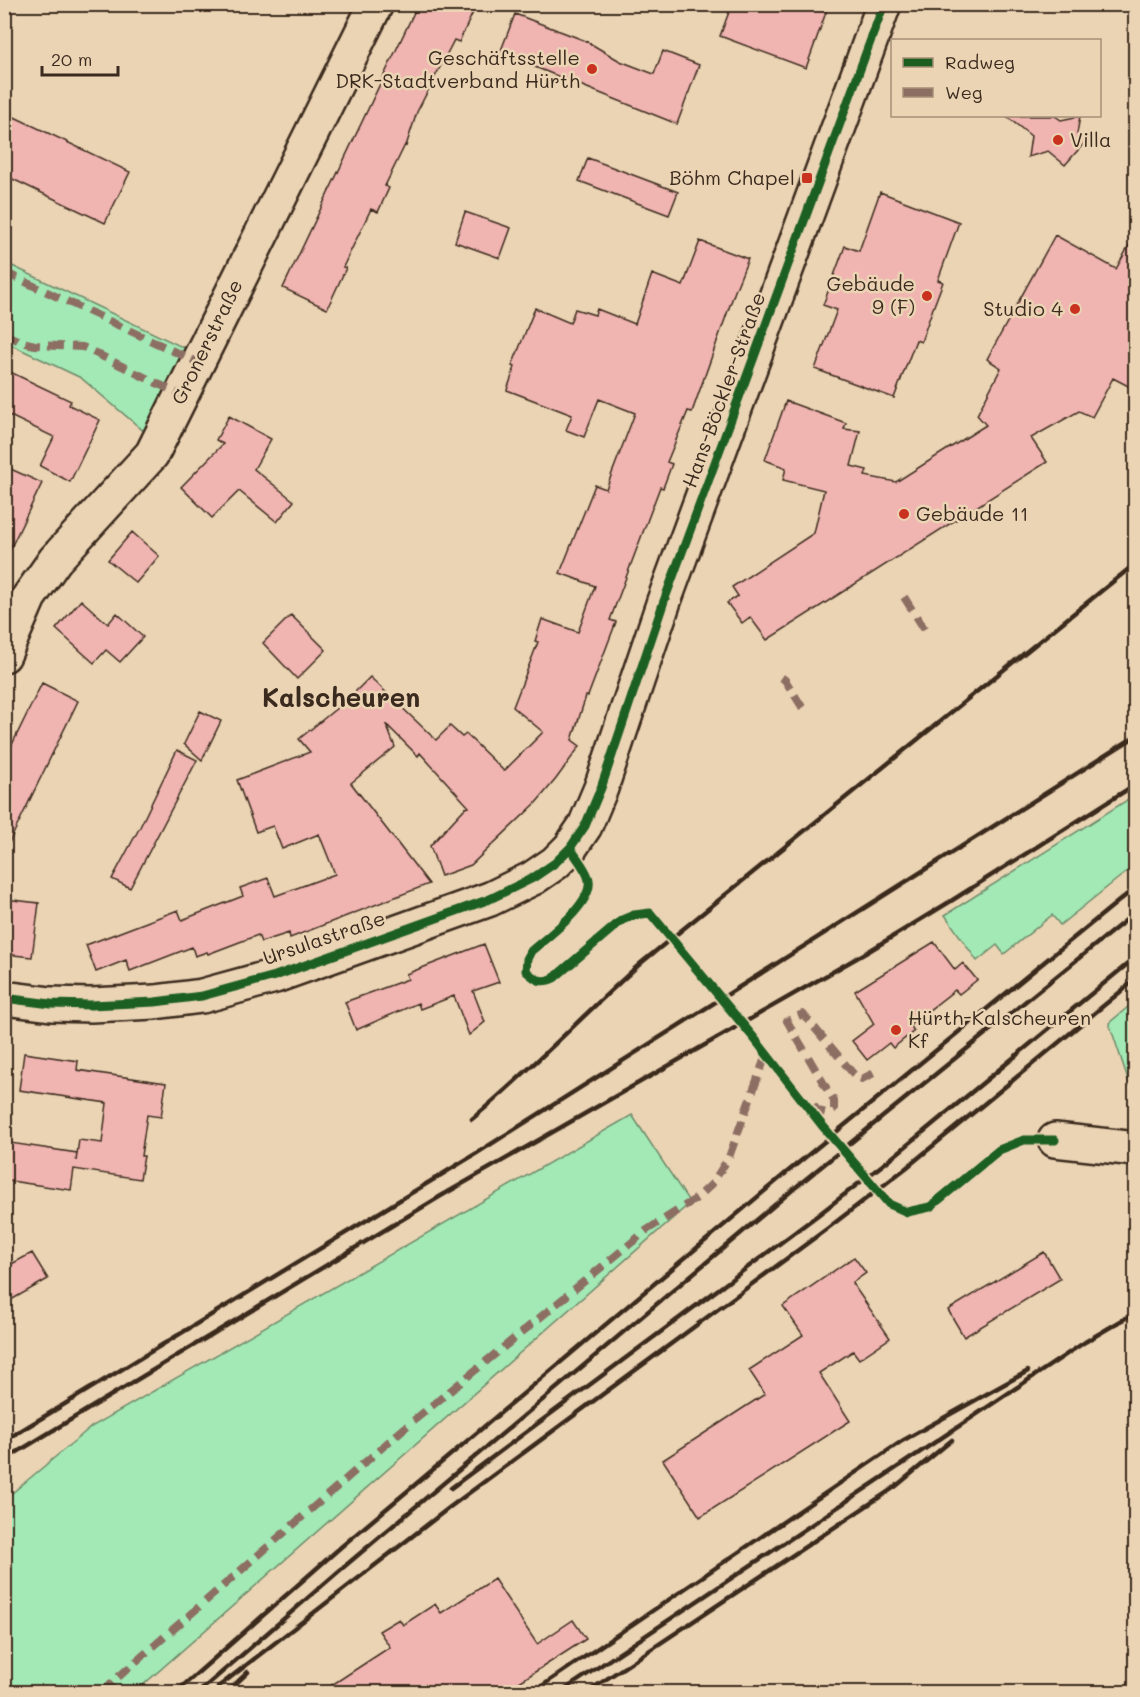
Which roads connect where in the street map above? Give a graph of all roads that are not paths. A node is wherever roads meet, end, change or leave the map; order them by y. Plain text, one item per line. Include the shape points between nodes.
1 (376, 4) edge
2 (884, 4) edge
3 (4, 655) edge
4 (601, 788) joint
5 (4, 998) edge
6 (1055, 1140) dead end
7 (1136, 1149) edge

1 - 3 street, Gronerstraße via 152,454 55,560 29,597
2 - 4 street, Hans-Böckler-Straße via 664,601
4 - 5 street, Ursulastraße via 585,826 570,848 533,878 490,898 275,976 202,996 155,1002 61,1005
6 - 7 street

